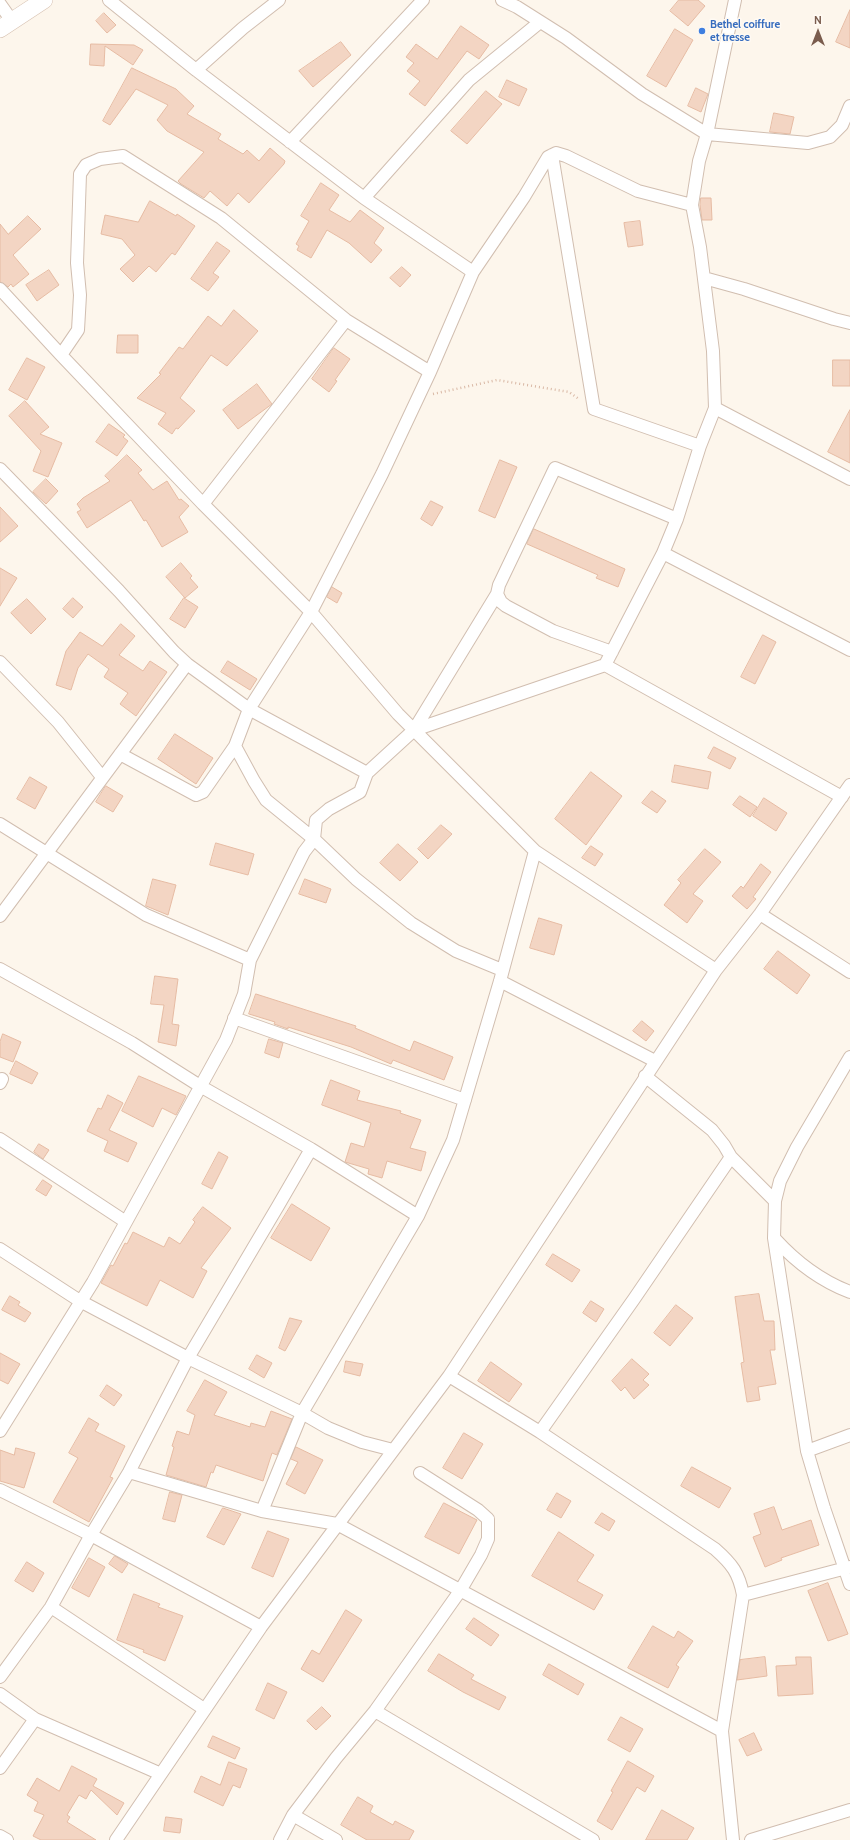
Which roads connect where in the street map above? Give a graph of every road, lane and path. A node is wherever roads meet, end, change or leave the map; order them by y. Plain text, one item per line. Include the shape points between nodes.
1 (44, 0) edge
2 (109, 0) edge
3 (279, 0) edge
4 (423, 0) edge
5 (502, 0) edge
6 (735, 0) edge
7 (0, 4) edge
8 (540, 22) junction
9 (6, 25) edge
10 (196, 70) junction
11 (850, 106) edge
12 (706, 134) junction
13 (290, 142) junction
14 (552, 155) junction
15 (364, 198) junction
16 (692, 205) junction
17 (473, 272) junction
18 (704, 278) junction
19 (0, 289) edge
20 (346, 320) junction
21 (850, 323) edge
22 (61, 355) junction
23 (430, 372) junction
24 (418, 396) junction
25 (715, 408) junction
26 (594, 409) junction
27 (700, 446) junction
28 (0, 469) edge
29 (850, 479) edge
30 (203, 504) junction
31 (677, 518) junction
32 (663, 553) junction
33 (497, 594) junction
34 (311, 612) junction
35 (850, 650) edge
36 (612, 652) junction
37 (0, 662) edge
38 (187, 664) junction
39 (605, 666) junction
40 (249, 709) junction
41 (414, 730) junction
42 (235, 746) junction
43 (120, 754) junction
44 (366, 774) junction
45 (102, 777) junction
46 (850, 785) edge
47 (842, 797) junction
48 (0, 824) edge
49 (314, 839) junction
50 (535, 851) junction
51 (45, 853) junction
52 (760, 914) junction
53 (0, 916) edge
54 (250, 960) junction
55 (0, 970) edge
56 (716, 970) junction
57 (850, 972) edge
58 (501, 976) junction
59 (234, 1018) junction
60 (850, 1057) edge
61 (655, 1061) junction
62 (645, 1076) junction
63 (200, 1086) junction
64 (465, 1100) junction
65 (0, 1139) edge
66 (311, 1149) junction
67 (730, 1157) junction
68 (775, 1200) junction
69 (418, 1216) junction
70 (126, 1222) junction
71 (774, 1238) junction
72 (0, 1248) edge
73 (850, 1292) edge
74 (80, 1301) junction
75 (188, 1358) junction
76 (449, 1376) junction
77 (302, 1413) junction
78 (0, 1431) edge
79 (540, 1432) junction
80 (850, 1435) edge
81 (393, 1450) junction
82 (807, 1451) junction
83 (129, 1472) junction
84 (420, 1473) dead end
85 (0, 1490) edge
86 (262, 1511) junction
87 (337, 1524) junction
88 (91, 1535) junction
89 (847, 1568) edge
90 (850, 1584) edge
91 (460, 1590) junction
92 (743, 1595) junction
93 (51, 1607) junction
94 (261, 1627) junction
95 (0, 1677) edge
96 (0, 1694) edge
97 (204, 1709) junction
98 (376, 1711) junction
99 (34, 1719) junction
100 (722, 1731) junction
101 (0, 1768) edge
102 (161, 1774) junction
103 (850, 1810) edge
104 (293, 1815) junction
105 (0, 1836) edge
106 (7, 1840) edge
107 (116, 1840) edge
108 (280, 1840) edge
109 (336, 1840) edge
110 (593, 1840) edge
111 (733, 1840) edge
112 (751, 1840) edge

1 - 9 main road
2 - 10 street
3 - 10 street
4 - 13 street
5 - 8 street
6 - 12 street
7 - 9 street
8 - 12 street via 642,94
8 - 15 street via 469,80
10 - 13 street
11 - 12 street via 842,125 830,137 808,143
12 - 16 street
13 - 15 street
14 - 16 street via 556,153 566,156 638,191
14 - 17 street via 548,157
14 - 26 street
15 - 17 street
16 - 18 street
17 - 23 street
18 - 21 street
18 - 25 street via 713,351
19 - 22 street
20 - 22 street via 221,218 123,156 100,158 86,165 80,174 78,330
20 - 23 street
20 - 30 street
22 - 30 street
23 - 24 street
24 - 26 path via 497,380 569,392
24 - 34 street via 382,474
25 - 27 street
25 - 29 street
26 - 27 street
27 - 31 street
28 - 38 street
30 - 34 street
31 - 32 street
31 - 33 street via 555,468
32 - 35 street
32 - 36 street
33 - 36 street via 506,606 553,631
33 - 41 street
34 - 40 street
34 - 41 street
36 - 39 street
37 - 45 street via 58,722
38 - 40 street
38 - 43 street
39 - 41 street
39 - 47 street
40 - 42 street
40 - 44 street
41 - 44 street
41 - 50 street
42 - 43 street via 203,792 196,795
42 - 49 street via 266,800
43 - 45 street
44 - 49 street via 360,792 329,809 316,820
45 - 51 street
46 - 47 street
47 - 52 street
48 - 51 street
49 - 54 street via 304,852
49 - 58 street via 356,879 411,923
50 - 56 street
50 - 58 street
51 - 53 street
51 - 54 street via 146,915
52 - 56 street
52 - 57 street
54 - 59 street via 244,994
55 - 63 street via 132,1043
56 - 61 street
58 - 61 street
58 - 64 street
59 - 63 street via 226,1040
59 - 64 street
60 - 68 street via 797,1147 780,1181
61 - 62 street
62 - 67 street via 712,1130
62 - 76 street
63 - 66 street
63 - 70 street
64 - 69 street via 453,1140
65 - 70 street
66 - 69 street
66 - 75 street
67 - 68 street
67 - 79 street
68 - 71 street
69 - 77 street
70 - 74 street
71 - 73 street via 787,1253 816,1275
71 - 82 street
72 - 74 street
74 - 75 street
74 - 78 street
75 - 77 street
75 - 83 street
76 - 79 street
76 - 81 street
77 - 81 street via 328,1428 362,1442
77 - 86 street
79 - 92 street via 715,1549 735,1570 741,1582
80 - 82 street
81 - 87 street
82 - 89 street
83 - 86 street
83 - 88 street
84 - 91 street via 488,1519 488,1539
85 - 88 street
86 - 87 street
87 - 91 street
87 - 94 street
88 - 93 street
88 - 94 street
89 - 90 street
89 - 92 street
91 - 98 street
91 - 100 street
92 - 100 street
93 - 95 street
93 - 97 street
94 - 97 street
96 - 99 street
97 - 102 street
98 - 104 street
98 - 110 street
99 - 101 street
99 - 102 street
100 - 111 street
102 - 107 street
103 - 112 street
104 - 108 street
104 - 109 street
105 - 106 street

